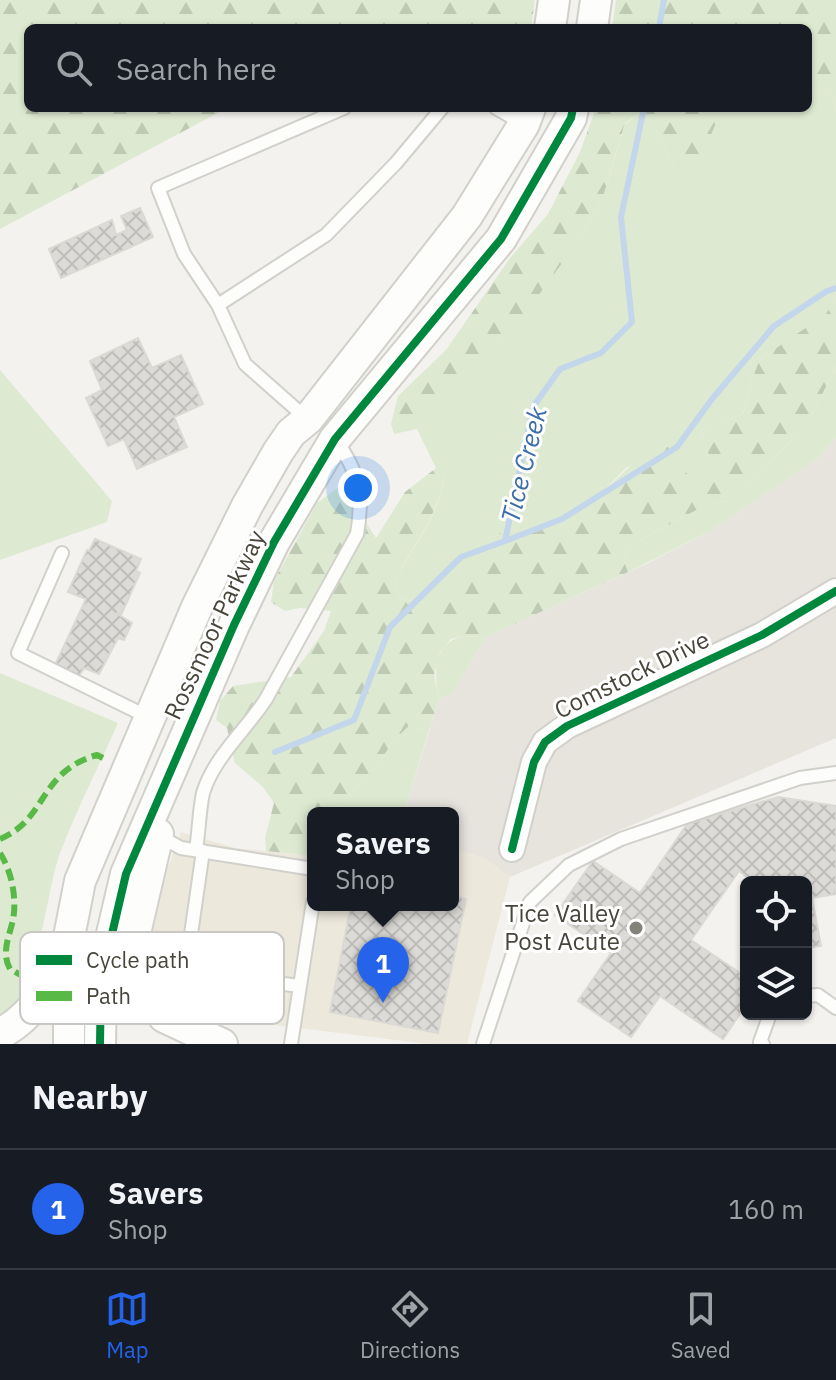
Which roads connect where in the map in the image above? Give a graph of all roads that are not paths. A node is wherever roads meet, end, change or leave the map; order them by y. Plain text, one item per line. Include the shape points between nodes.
1 (554, 0) edge
2 (596, 0) edge
3 (551, 24) edge
4 (593, 24) edge
5 (335, 112) edge
6 (439, 112) edge
7 (572, 112) edge
8 (527, 116) edge
9 (506, 152) junction
10 (542, 169) junction
11 (218, 305) junction
12 (308, 419) junction
13 (335, 439) junction
14 (62, 553) dead end
15 (836, 591) edge
16 (150, 718) junction
17 (836, 773) edge
18 (151, 833) junction
19 (512, 849) dead end
20 (200, 850) junction
21 (307, 868) edge
22 (312, 911) edge
23 (70, 932) edge
24 (111, 932) edge
25 (134, 932) edge
26 (191, 932) edge
27 (284, 984) edge
28 (300, 986) junction
29 (812, 996) edge
30 (836, 1008) edge
31 (768, 1020) edge
32 (20, 1023) edge
33 (100, 1024) edge
34 (179, 1024) edge
35 (0, 1034) edge
36 (100, 1044) edge
37 (222, 1044) edge
38 (291, 1044) edge
39 (483, 1044) edge
40 (763, 1044) edge

1 - 3 street
2 - 4 street
5 - 11 lane via 158,188 184,254
6 - 11 lane via 326,235
7 - 10 street, Rossmoor Parkway
8 - 9 street, Rossmoor Parkway
9 - 10 street
9 - 12 street, Rossmoor Parkway via 467,216
10 - 13 street, Rossmoor Parkway via 501,239
11 - 12 lane via 245,364
12 - 13 street
12 - 16 street, Rossmoor Parkway via 291,433 247,506
13 - 18 street, Rossmoor Parkway via 274,542 234,625 181,747
13 - 20 lane via 357,475 357,534 266,699 227,749 203,793
14 - 16 lane via 18,653
15 - 19 street, Comstock Drive via 762,635 567,726 545,742 534,762
16 - 23 street, Rossmoor Parkway via 80,881
17 - 39 lane via 800,778 621,839 569,865 530,902
18 - 20 lane via 181,848
18 - 24 street via 126,874
18 - 25 street
20 - 21 lane
20 - 26 lane
22 - 28 lane
27 - 28 lane
28 - 38 lane
29 - 30 lane
31 - 40 lane
32 - 35 street
33 - 36 street
34 - 37 street

